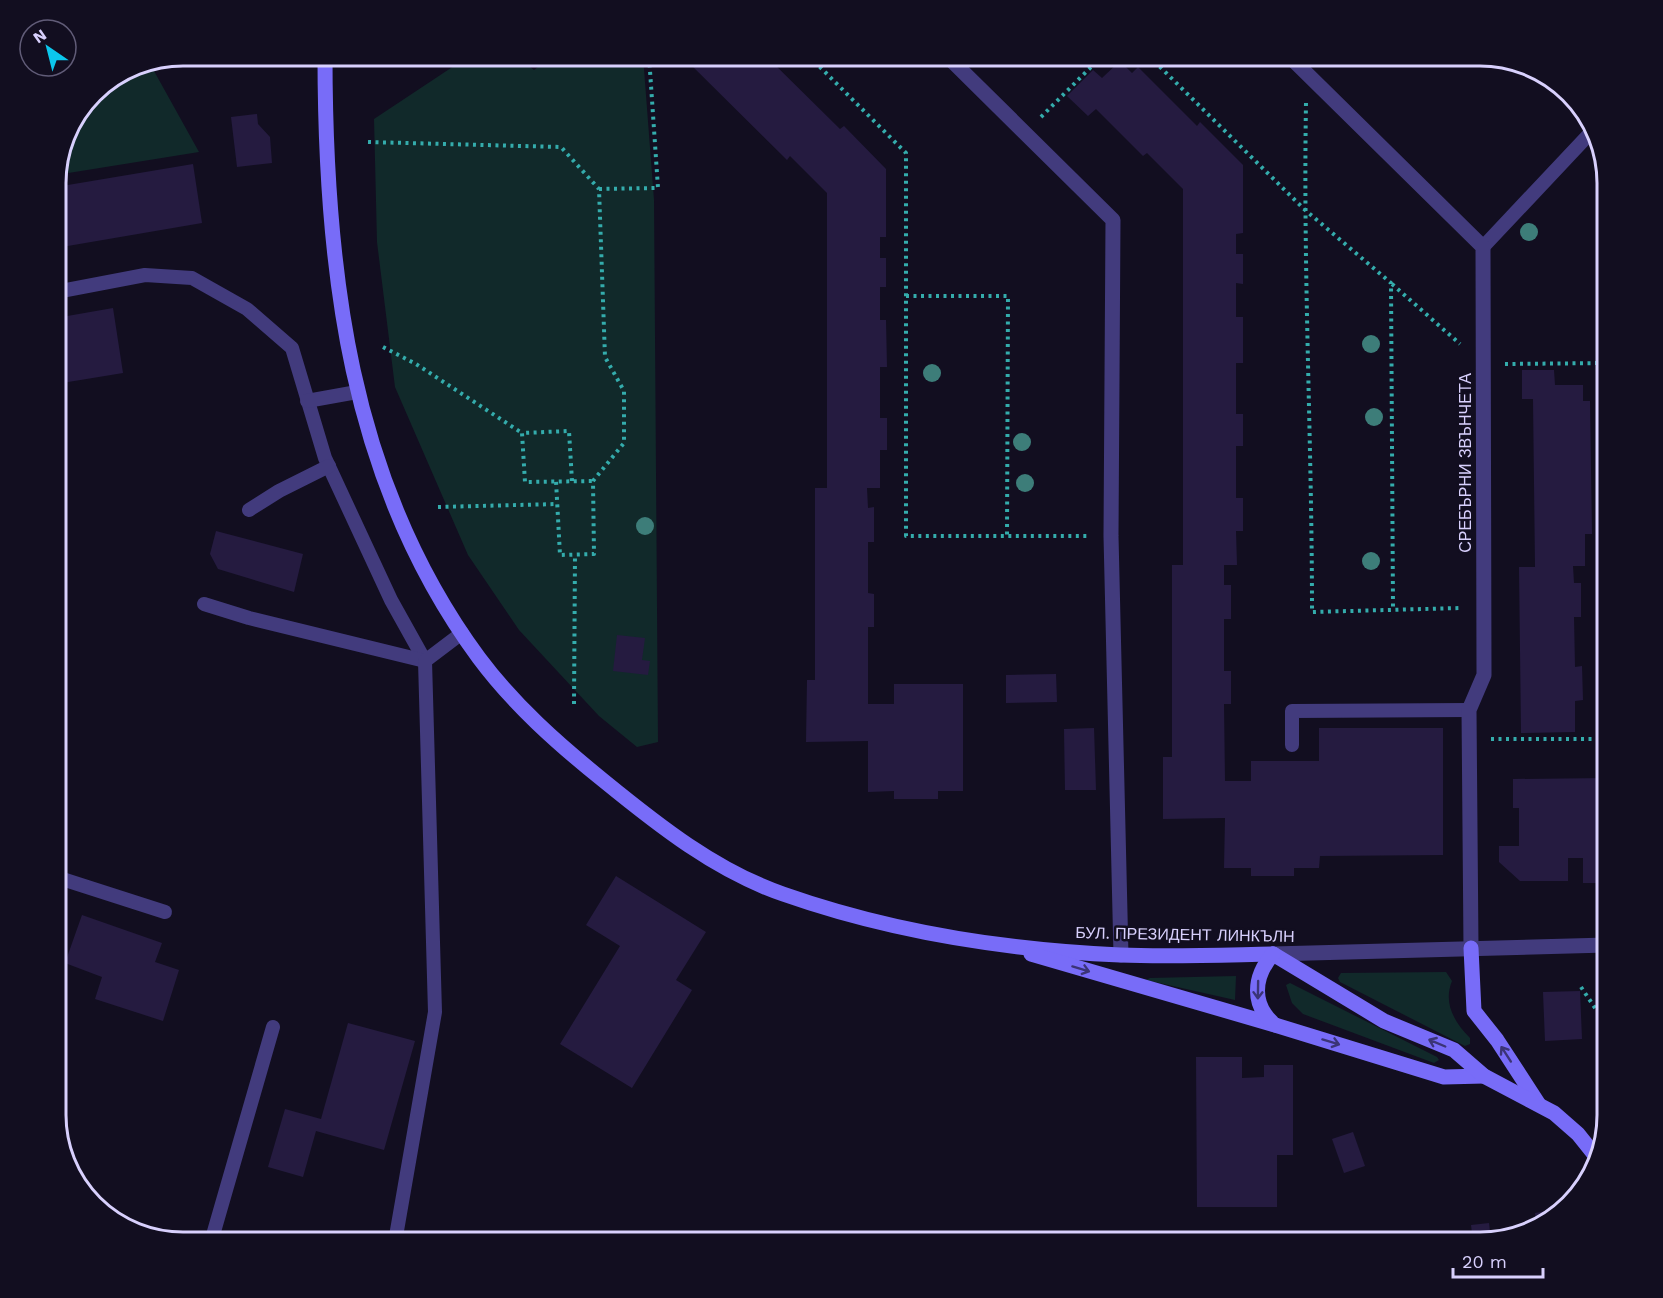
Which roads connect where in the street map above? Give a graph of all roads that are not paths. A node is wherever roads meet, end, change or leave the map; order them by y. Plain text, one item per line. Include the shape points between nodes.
1 (325, 66) edge
2 (957, 66) edge
3 (1300, 66) edge
4 (1587, 136) edge
5 (1483, 247) junction
6 (66, 290) edge
7 (357, 392) junction
8 (307, 401) junction
9 (329, 466) junction
10 (249, 510) dead end
11 (204, 604) dead end
12 (462, 633) junction
13 (425, 661) junction
14 (1469, 711) junction
15 (1292, 745) dead end
16 (66, 880) edge
17 (165, 912) dead end
18 (1597, 945) edge
19 (1005, 946) junction
20 (1471, 948) junction
21 (1273, 954) junction
22 (1121, 955) junction
23 (1275, 1024) junction
24 (273, 1027) dead end
25 (1484, 1076) junction
26 (1538, 1103) junction
27 (1592, 1151) edge
28 (214, 1232) edge
29 (397, 1232) edge

1 - 7 street, БУЛ. ПРЕЗИДЕНТ ЛИНКЪЛН via 326,158 335,263
2 - 22 street via 1113,220 1112,536
3 - 5 street
4 - 5 lane
5 - 14 street, СРЕБЪРНИ ЗВЪНЧЕТА via 1484,675
6 - 8 lane via 145,275 192,278 247,309 292,348
7 - 8 lane
7 - 12 street, БУЛ. ПРЕЗИДЕНТ ЛИНКЪЛН via 373,453 396,512 423,570
8 - 9 lane
9 - 10 lane
9 - 13 lane via 391,600
11 - 13 lane
12 - 13 lane
12 - 19 street, БУЛ. ПРЕЗИДЕНТ ЛИНКЪЛН via 480,660 538,725 647,816 690,846 780,893 832,910
13 - 29 lane via 435,1012
14 - 15 lane via 1292,711
14 - 20 street, СРЕБЪРНИ ЗВЪНЧЕТА
16 - 17 lane
18 - 20 street, БУЛ. ПРЕЗИДЕНТ ЛИНКЪЛН
19 - 22 street, БУЛ. ПРЕЗИДЕНТ ЛИНКЪЛН
19 -> 23 street
20 - 21 street, БУЛ. ПРЕЗИДЕНТ ЛИНКЪЛН
26 -> 20 street via 1474,1011
21 - 22 street, БУЛ. ПРЕЗИДЕНТ ЛИНКЪЛН
21 -> 23 street via 1261,972 1257,996 1266,1017
25 -> 21 street via 1454,1050 1384,1021
23 -> 25 street via 1444,1077
24 - 28 lane
25 - 26 street
26 - 27 street via 1578,1134

